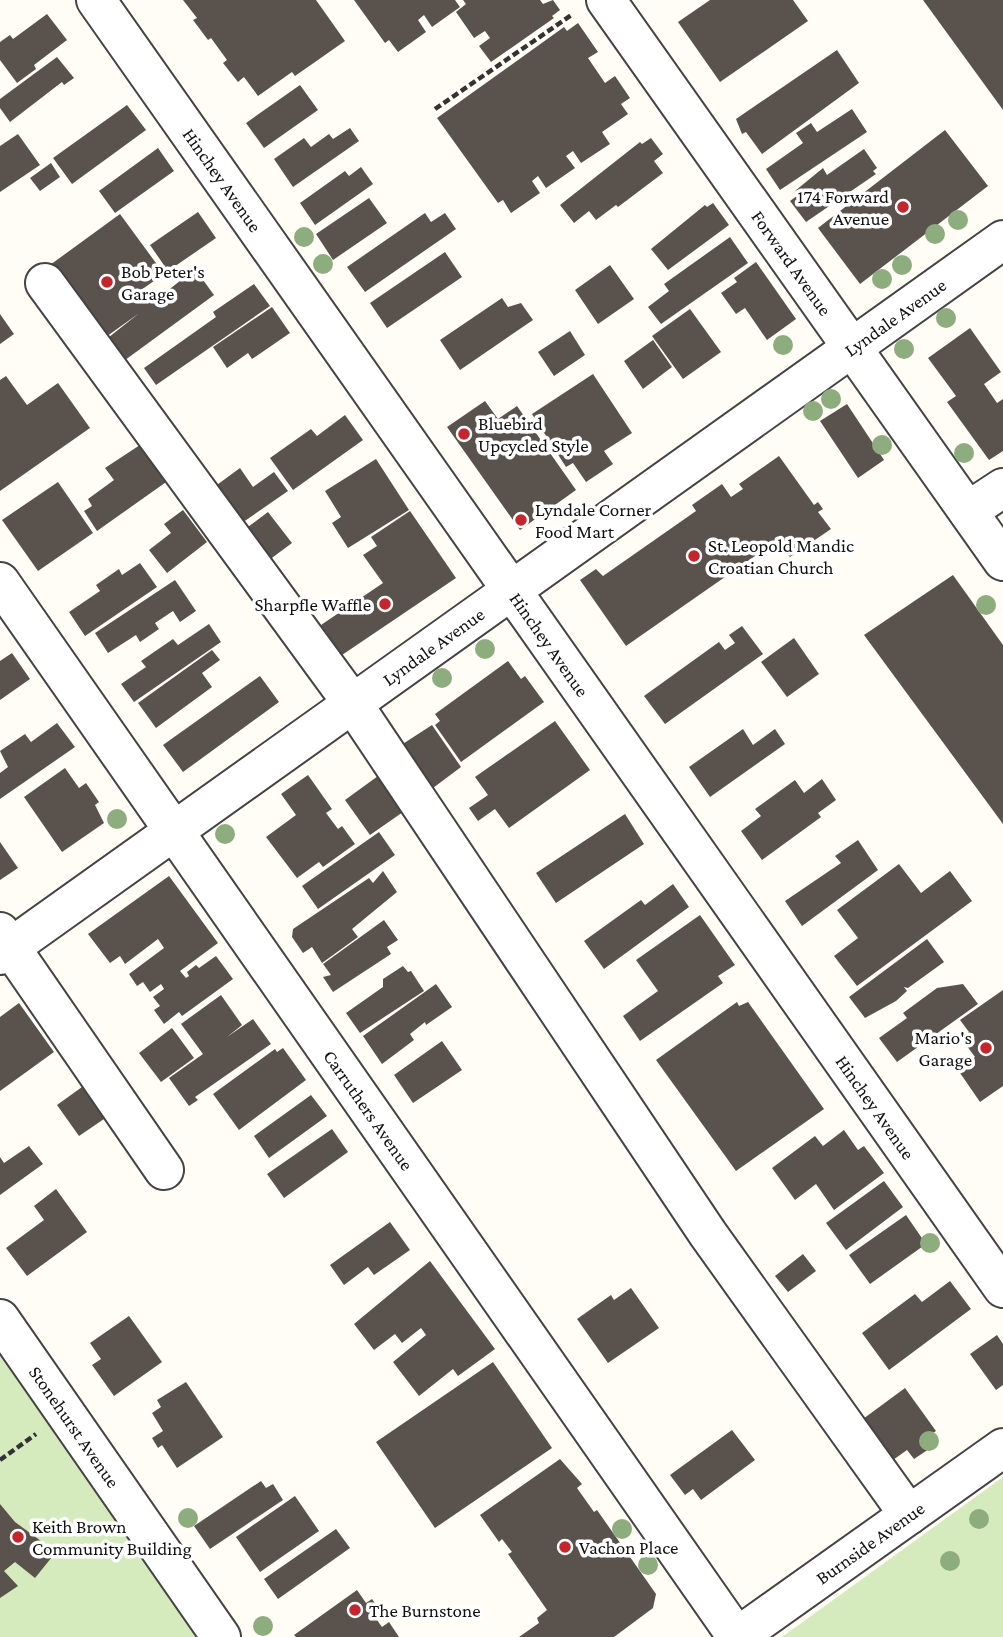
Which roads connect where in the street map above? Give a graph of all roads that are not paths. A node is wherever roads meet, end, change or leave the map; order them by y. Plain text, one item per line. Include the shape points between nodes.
1 (96, 0) edge
2 (592, 5) edge
3 (1003, 240) edge
4 (45, 283) dead end
5 (853, 348) junction
6 (1003, 488) edge
7 (968, 512) junction
8 (1003, 561) edge
9 (0, 582) edge
10 (511, 591) junction
11 (353, 704) junction
12 (175, 831) junction
13 (4, 945) edge
14 (164, 1171) dead end
15 (1003, 1288) edge
16 (0, 1320) edge
17 (1003, 1448) edge
18 (909, 1514) junction
19 (221, 1637) edge
20 (737, 1637) edge

1 - 10 street, Hinchey Avenue
2 - 5 street, Forward Avenue
3 - 5 street, Lyndale Avenue
4 - 11 street
5 - 7 street, Forward Avenue
5 - 10 street, Lyndale Avenue
6 - 7 street
7 - 8 street, Forward Avenue
9 - 12 street, Carruthers Avenue
10 - 11 street, Lyndale Avenue
10 - 15 street, Hinchey Avenue
11 - 12 street, Lyndale Avenue
11 - 18 street via 708,1234
12 - 13 street, Lyndale Avenue
12 - 20 street, Carruthers Avenue
13 - 14 street
16 - 19 street, Stonehurst Avenue
17 - 18 street, Burnside Avenue
18 - 20 street, Burnside Avenue

